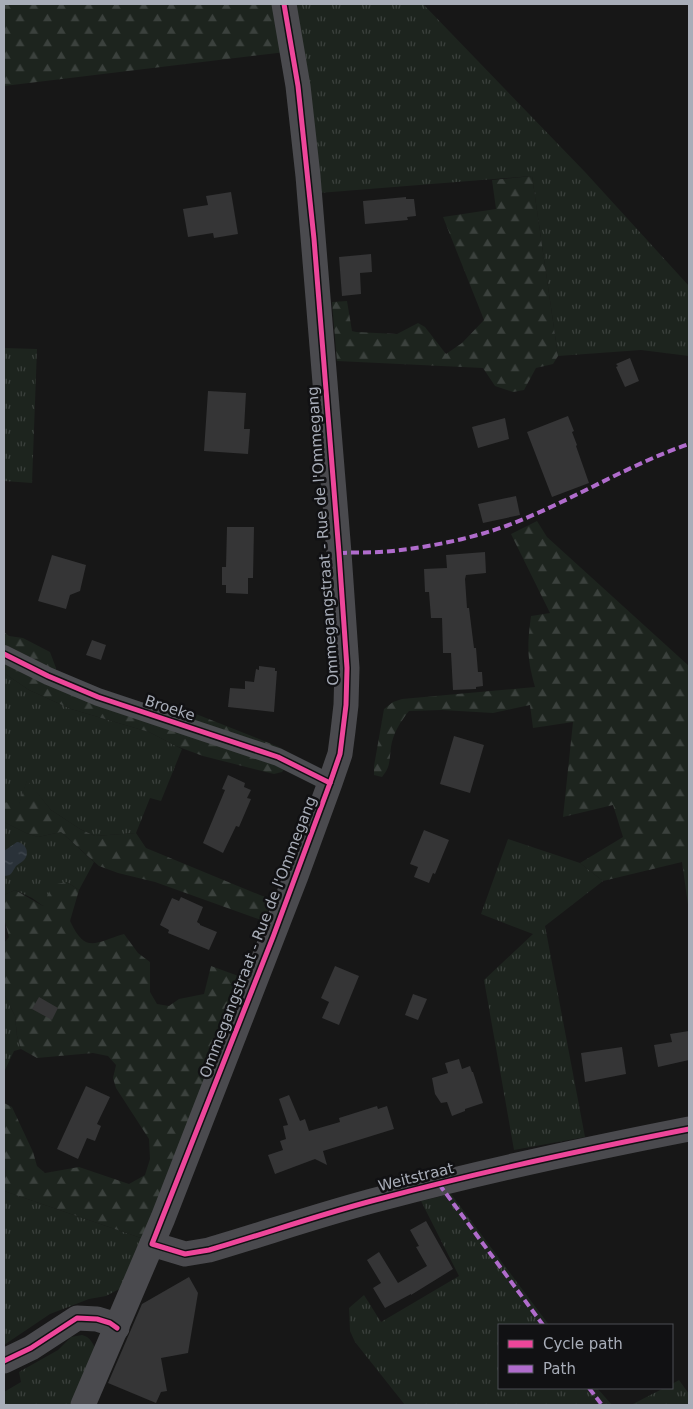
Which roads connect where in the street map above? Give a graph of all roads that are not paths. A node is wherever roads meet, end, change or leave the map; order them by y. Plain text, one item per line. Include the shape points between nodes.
1 (284, 4) edge
2 (4, 654) edge
3 (330, 783) junction
4 (689, 1129) edge
5 (152, 1244) junction
6 (117, 1328) junction
7 (4, 1361) edge
8 (84, 1405) edge

1 - 3 main road, Ommegangstraat - Rue de l'Ommegang via 298,86 308,176 346,643 346,704 340,754
2 - 3 street, Broeke via 90,694 278,757
3 - 5 main road, Ommegangstraat - Rue de l'Ommegang
4 - 5 main road, Weitstraat via 564,1154 381,1198 209,1250 185,1254
5 - 6 main road, Ommegangstraat - Rue de l'Ommegang
6 - 7 main road via 97,1319 77,1318 31,1348
6 - 8 main road, Ommegangstraat - Rue de l'Ommegang

